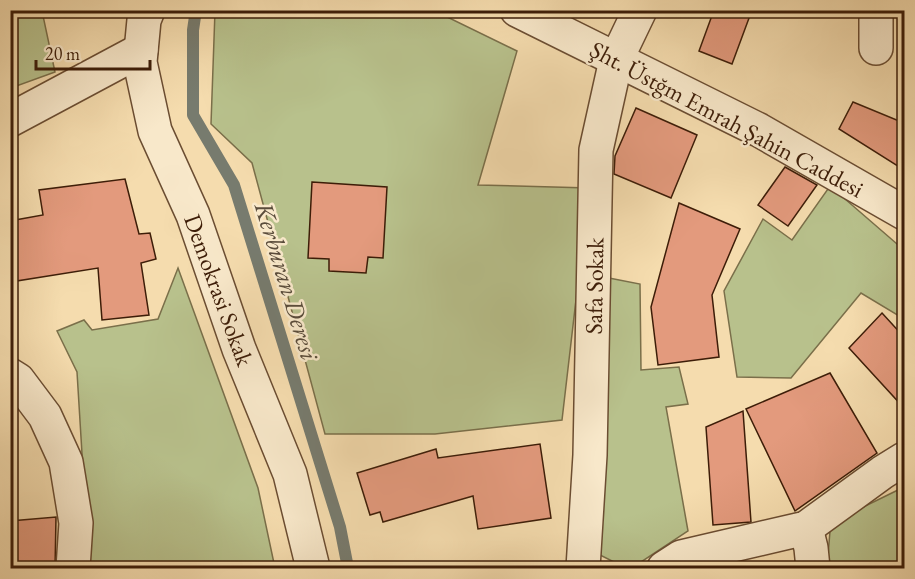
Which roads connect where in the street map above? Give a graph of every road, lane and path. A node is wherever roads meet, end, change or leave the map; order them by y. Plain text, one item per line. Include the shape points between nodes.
1 (148, 10) edge
2 (517, 10) edge
3 (640, 10) edge
4 (876, 10) edge
5 (876, 48) dead end
6 (141, 50) junction
7 (616, 60) junction
8 (10, 120) edge
9 (904, 213) edge
10 (10, 375) edge
11 (904, 459) edge
12 (806, 528) junction
13 (72, 568) edge
14 (313, 568) edge
15 (583, 568) edge
16 (664, 568) edge
17 (813, 568) edge

1 - 6 street, Demokrasi Sokak
2 - 7 street, Şht. Üstğm Emrah Şahin Caddesi
3 - 7 street, Safa Sokak
4 - 5 street
6 - 8 street
6 - 14 street, Demokrasi Sokak via 140,62 155,131 193,215 239,349 290,474
7 - 9 street, Şht. Üstğm Emrah Şahin Caddesi via 759,130
7 - 15 street, Safa Sokak via 596,150 590,455
10 - 13 street via 45,416 66,462 75,523
11 - 12 street
12 - 16 street via 681,557
12 - 17 street

